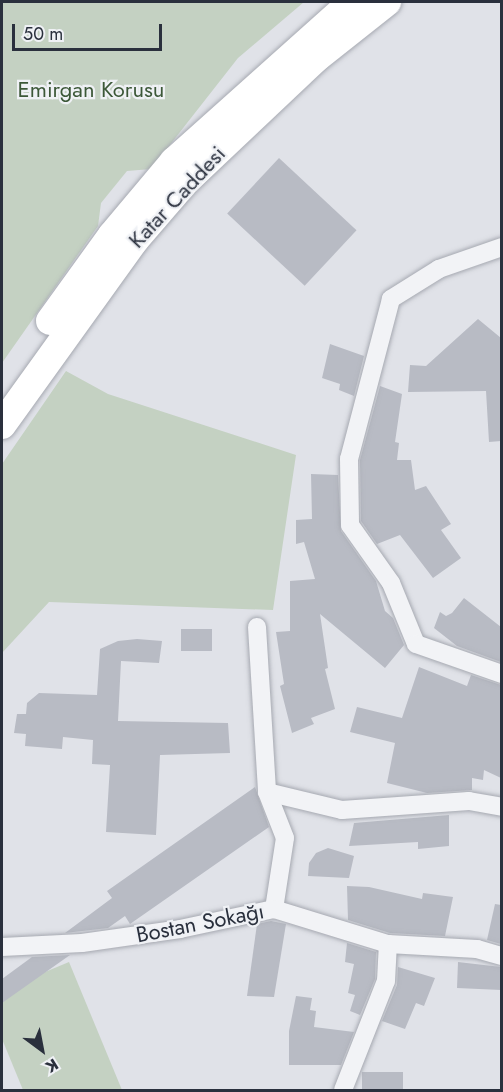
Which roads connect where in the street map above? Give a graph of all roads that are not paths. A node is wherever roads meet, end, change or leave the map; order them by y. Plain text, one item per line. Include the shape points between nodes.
1 (352, 2) edge
2 (387, 2) edge
3 (501, 247) edge
4 (2, 390) edge
5 (2, 425) edge
6 (257, 627) dead end
7 (501, 674) edge
8 (267, 792) junction
9 (501, 807) edge
10 (274, 909) junction
11 (388, 944) junction
12 (2, 947) edge
13 (501, 956) edge
14 (343, 1090) edge

1 - 4 main road, Katar Caddesi via 174,161 112,235
2 - 5 main road, Katar Caddesi via 315,59 184,183 128,249
3 - 7 street via 439,269 391,298 349,459 350,525 391,583 416,644
6 - 8 street
8 - 9 street via 342,810 469,801
8 - 10 street via 285,838
10 - 11 street, Bostan Sokağı
10 - 12 street, Bostan Sokağı via 180,929 82,943
11 - 13 street, Bostan Sokağı via 477,949
11 - 14 street via 386,981

